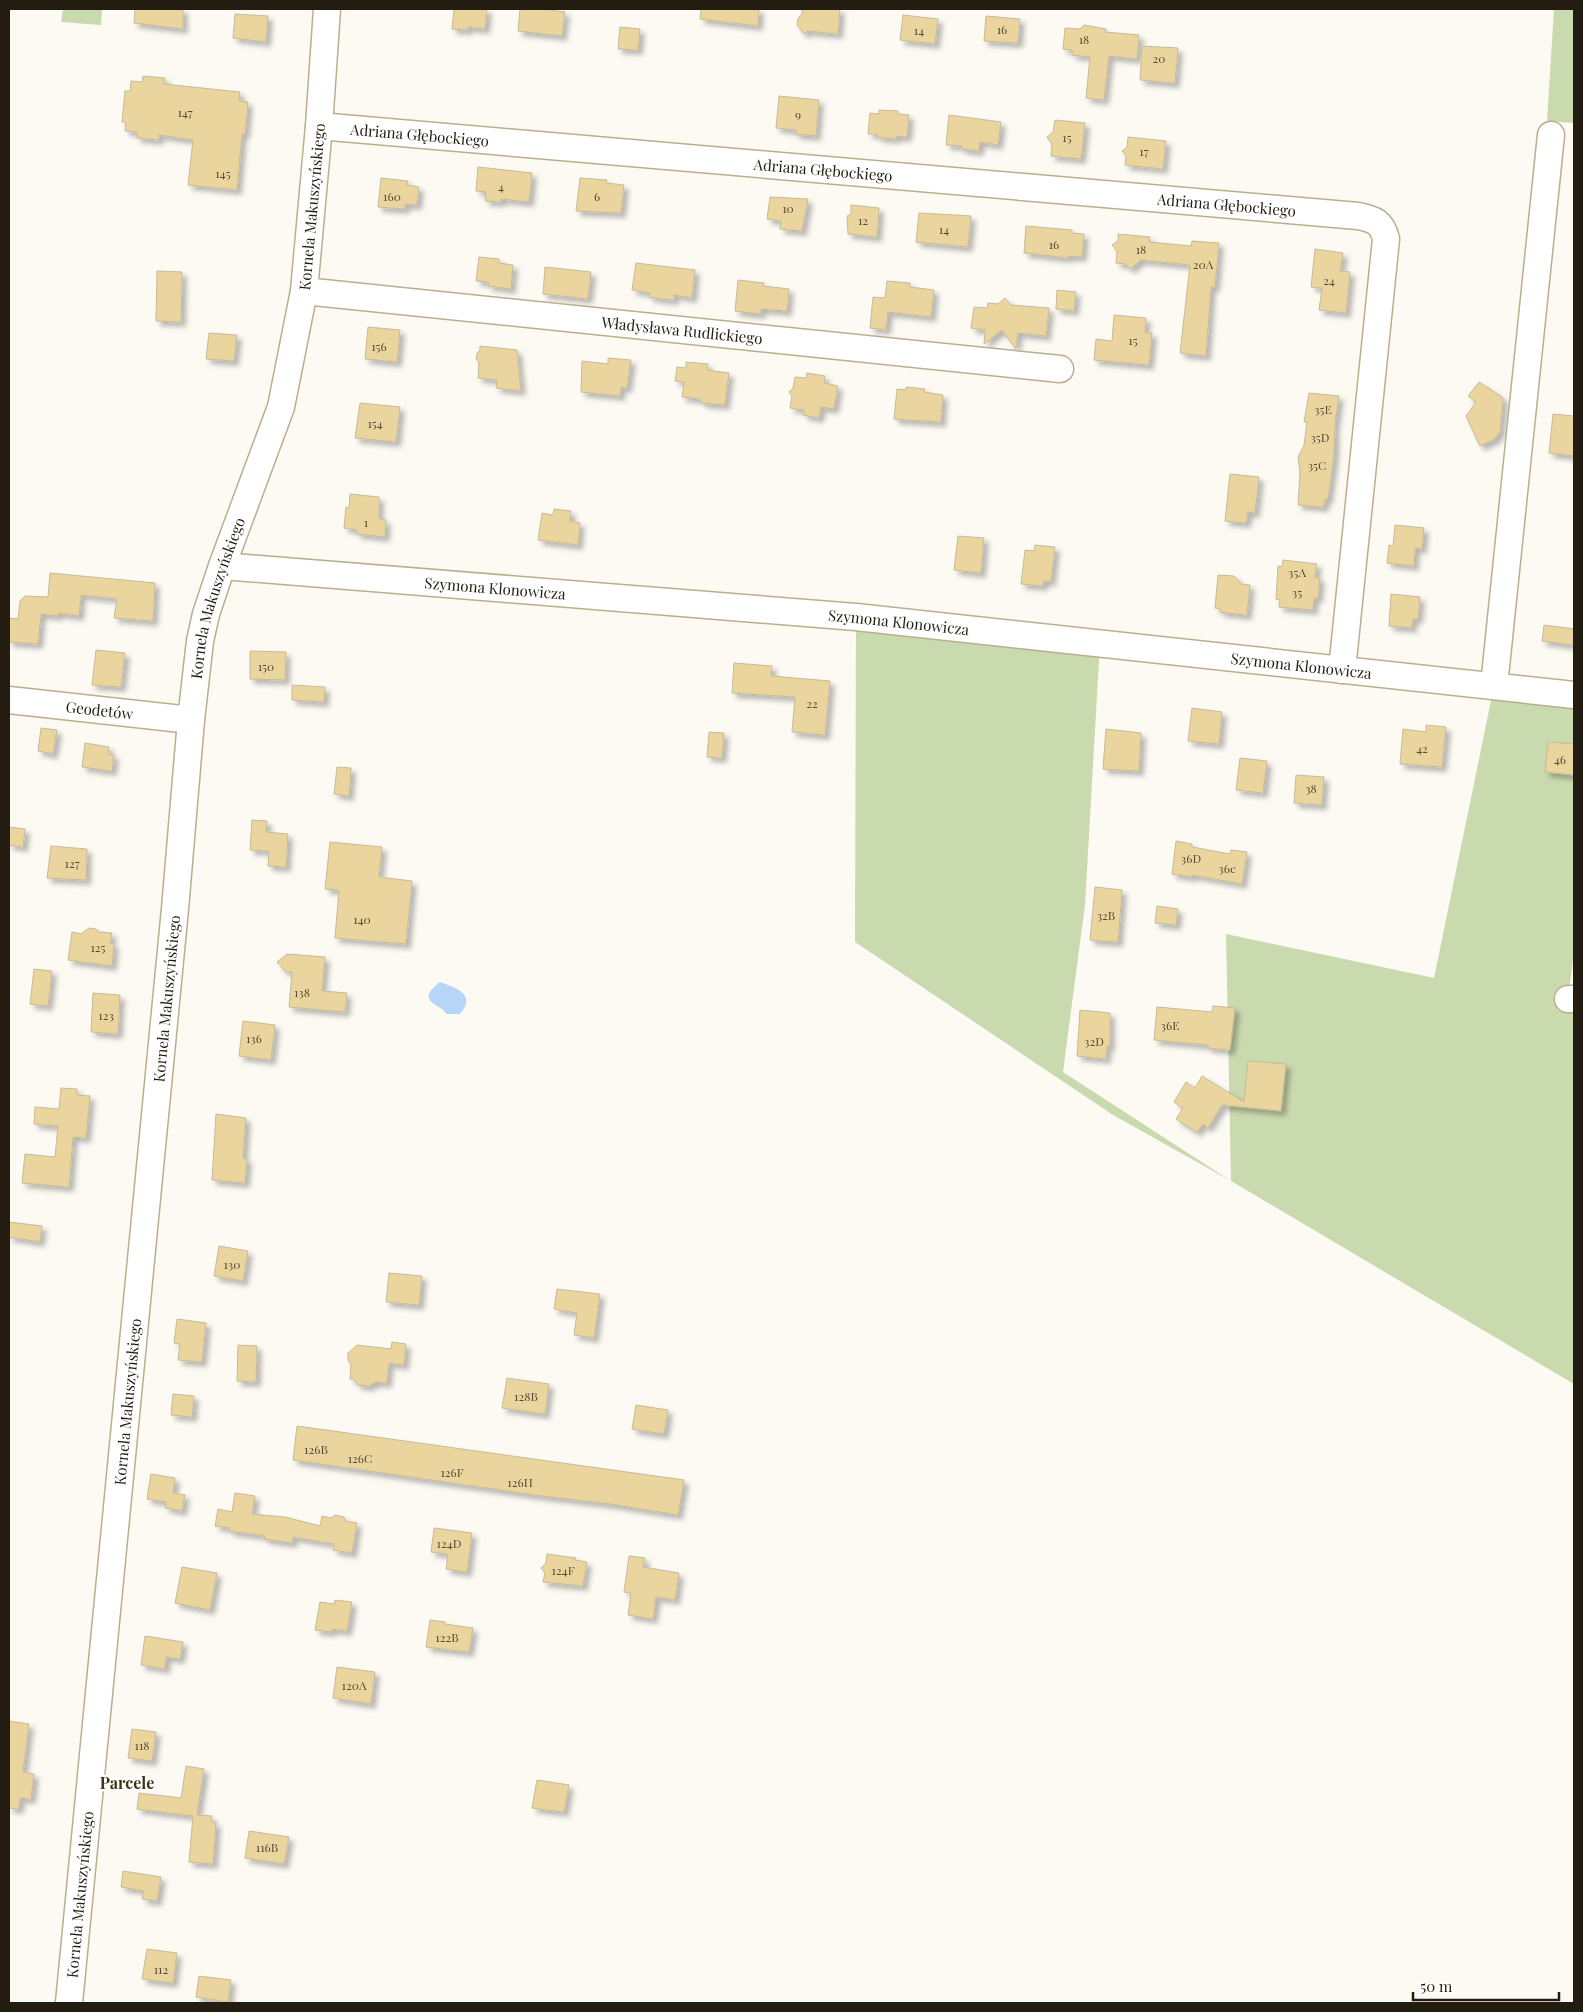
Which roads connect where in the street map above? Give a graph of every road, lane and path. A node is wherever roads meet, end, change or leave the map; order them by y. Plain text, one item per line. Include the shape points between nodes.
1 (327, 9) edge
2 (319, 126) junction
3 (1550, 136) dead end
4 (304, 291) junction
5 (1060, 369) dead end
6 (222, 566) junction
7 (1342, 670) junction
8 (1494, 686) junction
9 (1574, 695) edge
10 (9, 700) edge
11 (190, 720) junction
12 (69, 2003) edge

1 - 2 street, Kornela Makuszyńskiego
2 - 4 street, Kornela Makuszyńskiego
2 - 7 street, Adriana Głębockiego via 1374,219 1383,228 1386,239
3 - 8 street
4 - 5 street, Władysława Rudlickiego
4 - 6 street, Kornela Makuszyńskiego via 281,407
6 - 7 street, Szymona Klonowicza via 856,617
6 - 11 street, Kornela Makuszyńskiego via 200,641
7 - 8 street, Szymona Klonowicza
8 - 9 street, Szymona Klonowicza
10 - 11 street, Geodetów
11 - 12 street, Kornela Makuszyńskiego via 176,909

